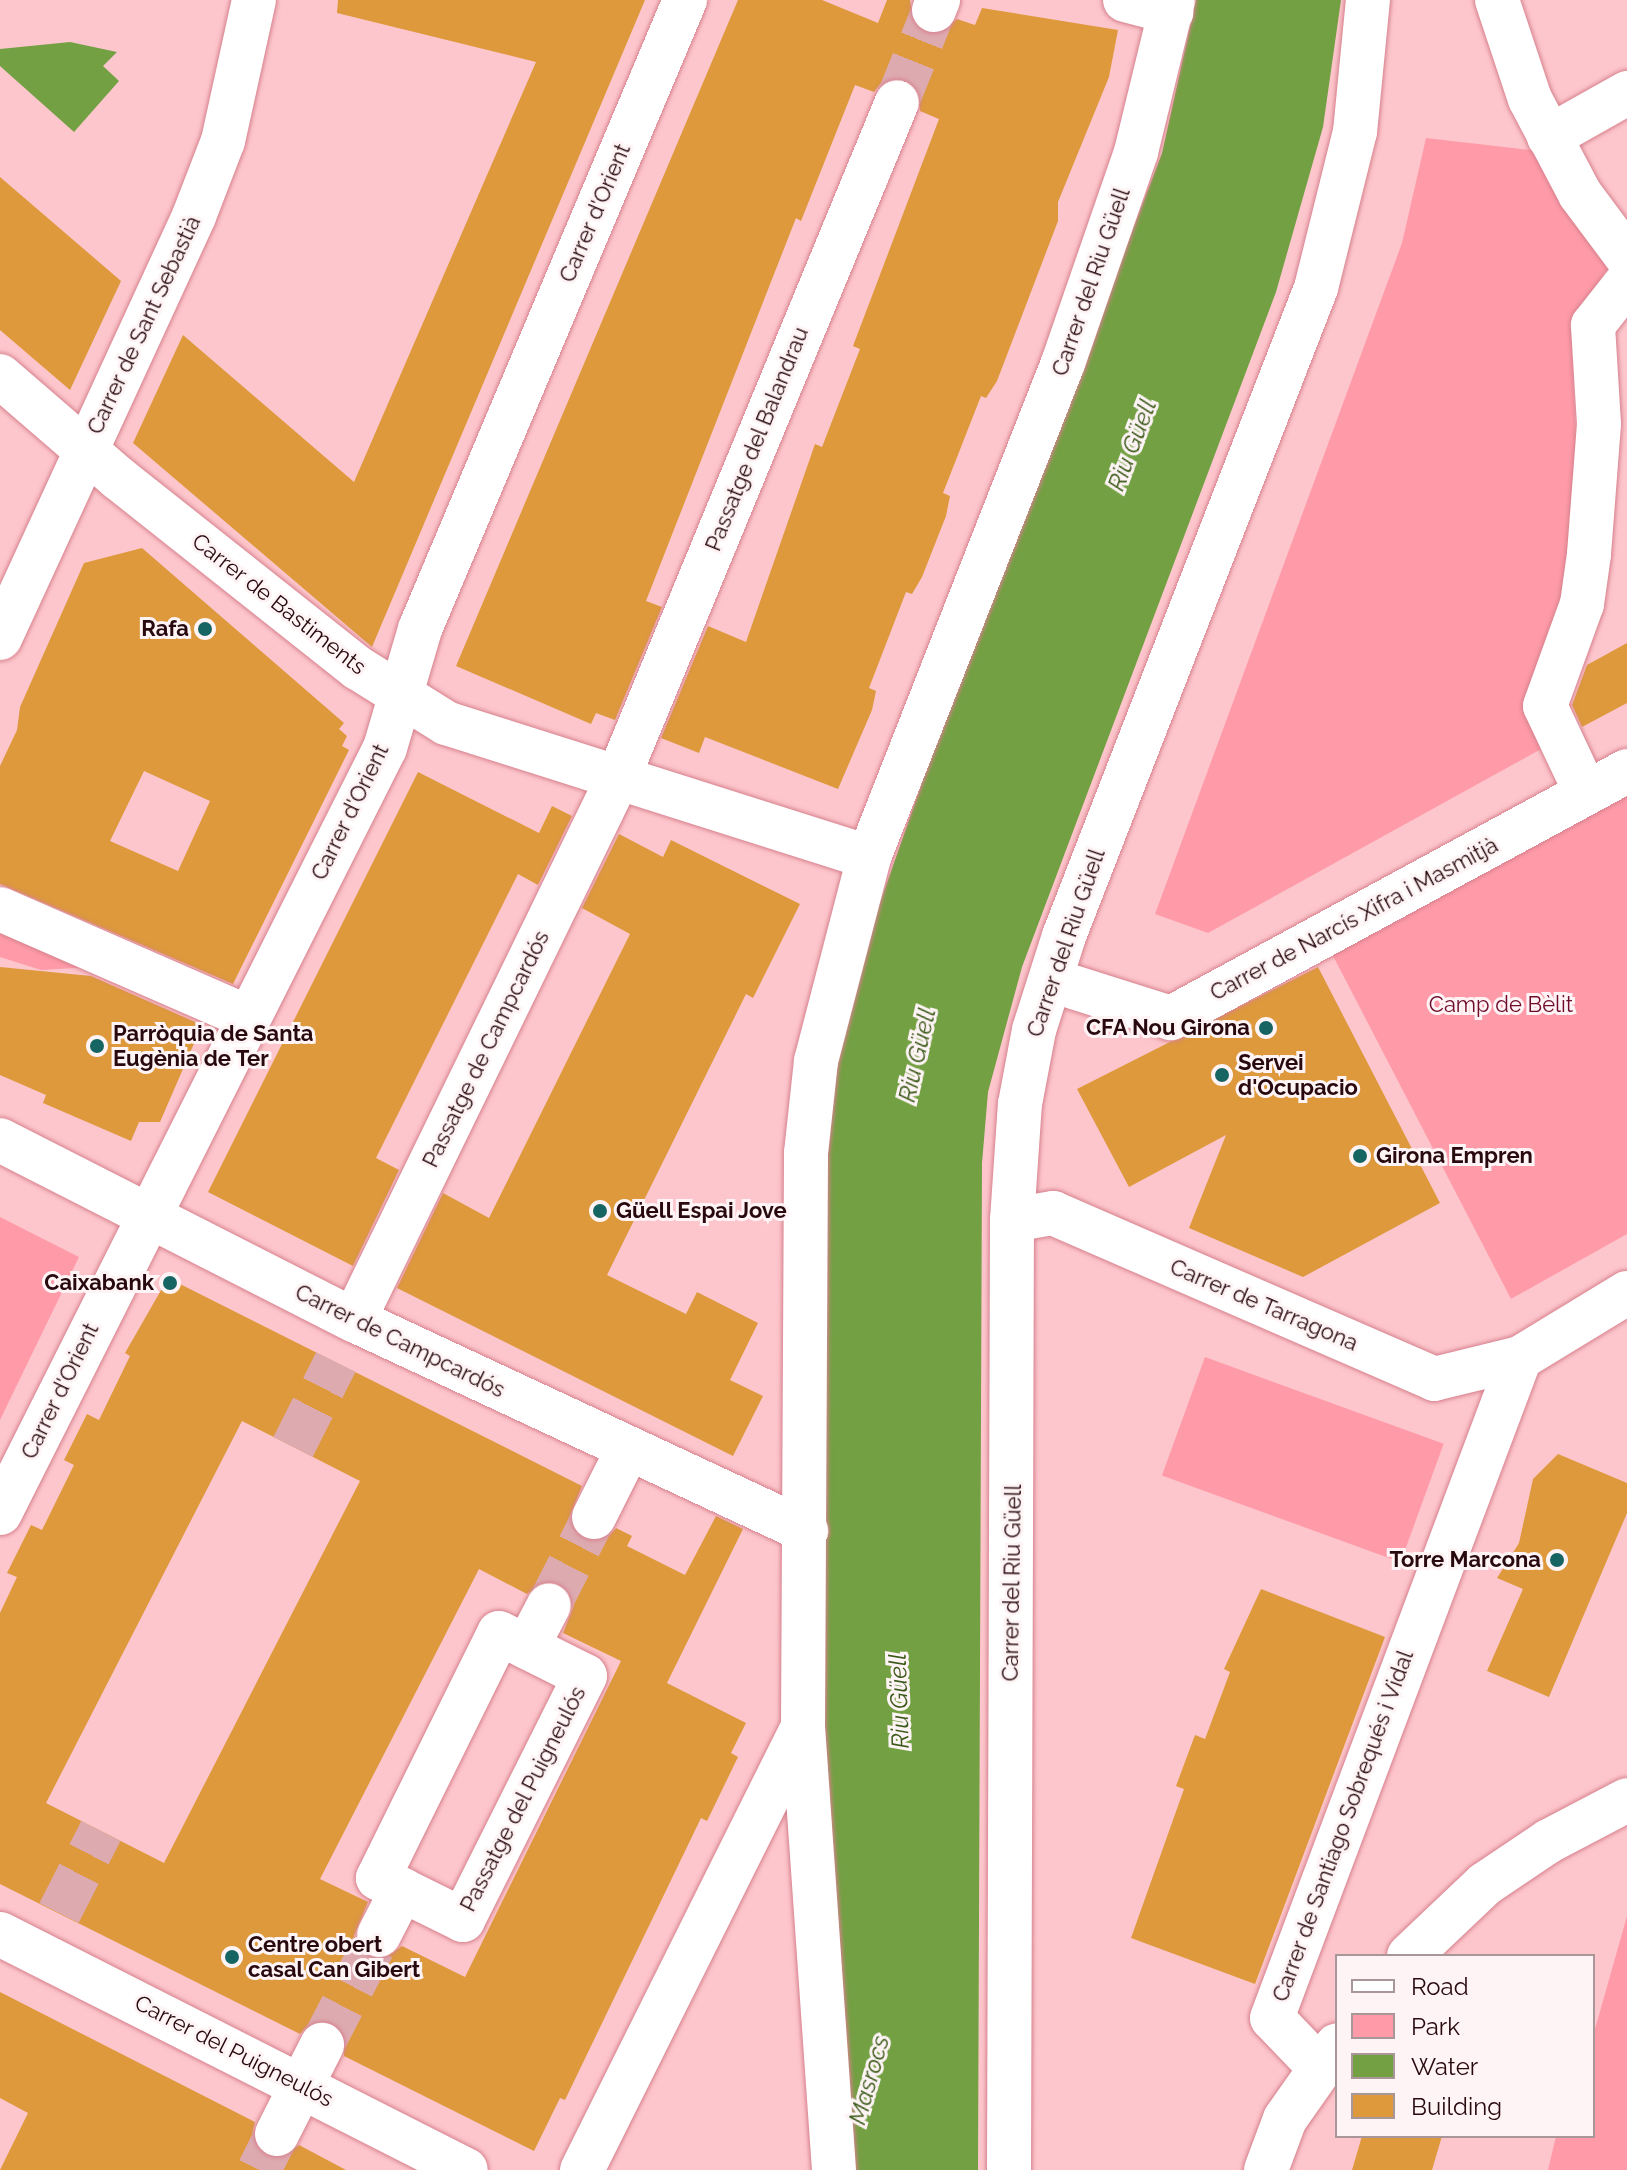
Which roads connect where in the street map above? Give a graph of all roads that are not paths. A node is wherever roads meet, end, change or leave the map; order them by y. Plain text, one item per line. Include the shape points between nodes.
1 (254, 0) edge
2 (685, 0) edge
3 (1125, 0) edge
4 (1368, 0) edge
5 (1497, 0) edge
6 (1172, 6) edge
7 (1627, 93) edge
8 (897, 102) tunnel mouth
9 (1549, 137) junction
10 (1627, 257) edge
11 (1627, 282) edge
12 (0, 376) edge
13 (87, 448) junction
14 (2, 631) edge
15 (401, 692) junction
16 (1627, 771) edge
17 (618, 778) junction
18 (1586, 793) junction
19 (869, 857) junction
20 (0, 909) edge
21 (1073, 987) dead end
22 (247, 1017) junction
23 (0, 1140) edge
24 (147, 1215) junction
25 (1012, 1220) junction
26 (1627, 1293) edge
27 (354, 1320) junction
28 (1520, 1358) junction
29 (628, 1449) junction
30 (0, 1513) edge
31 (594, 1517) tunnel mouth
32 (806, 1531) junction
33 (549, 1605) tunnel mouth
34 (527, 1647) junction
35 (803, 1726) junction
36 (1627, 1800) edge
37 (402, 1890) junction
38 (0, 1934) edge
39 (379, 1935) tunnel mouth
40 (1411, 1954) edge
41 (322, 2045) tunnel mouth
42 (1328, 2056) edge
43 (302, 2085) junction
44 (277, 2134) tunnel mouth
45 (832, 2158) edge
46 (466, 2170) edge
47 (582, 2170) edge
48 (1009, 2170) edge
49 (1266, 2170) edge

1 - 13 street, Carrer de Sant Sebastià via 223,141
2 - 15 street, Carrer d'Orient via 420,629
3 - 6 street
4 - 25 street, Carrer del Riu Güell via 1355,132 1316,288 1064,936 1034,1030 1020,1104
5 - 9 street via 1530,99
6 - 19 street, Carrer del Riu Güell via 1136,152 1063,363
7 - 9 street
8 - 17 street, Passatge del Balandrau
9 - 10 street via 1580,194
11 - 18 street via 1593,325 1599,424 1589,554 1582,604 1545,706
12 - 13 street, Carrer de Bastiments
13 - 14 street, Carrer de Sant Sebastià
13 - 15 street, Carrer de Bastiments via 358,668
15 - 17 street, Carrer de Bastiments via 446,723
15 - 22 street, Carrer d'Orient via 385,748
16 - 18 street, Carrer de Narcís Xifra i Masmitjà
17 - 19 street, Carrer de Bastiments
17 - 27 street, Passatge de Campcardós
18 - 21 street, Carrer de Narcís Xifra i Masmitjà via 1171,1018
19 - 32 street, Carrer del Riu Güell via 816,1061 806,1153
20 - 22 street
22 - 24 street, Carrer d'Orient
23 - 24 street, Carrer de Campcardós
24 - 27 street, Carrer de Campcardós
24 - 30 street, Carrer d'Orient
25 - 28 street, Carrer de Tarragona via 1053,1213 1434,1379
25 - 48 street, Carrer del Riu Güell
26 - 28 street, Carrer de Tarragona
27 - 29 street, Carrer de Campcardós
28 - 42 street, Carrer de Santiago Sobrequés i Vidal via 1272,2018
29 - 31 street
29 - 32 street, Carrer de Campcardós
32 - 35 street, Carrer del Riu Güell
33 - 34 street
34 - 37 street, Passatge del Puigneulós via 499,1633 378,1878
34 - 37 street, Passatge del Puigneulós via 585,1676 463,1920
35 - 45 street, Carrer del Riu Güell
35 - 47 street, Carrer del Riu Güell
36 - 40 street via 1549,1841 1485,1884
37 - 39 street
38 - 43 street, Carrer del Puigneulós
41 - 43 street
42 - 49 street, Carrer de Santiago Sobrequés i Vidal via 1285,2119
43 - 44 street
43 - 46 street, Carrer del Puigneulós

